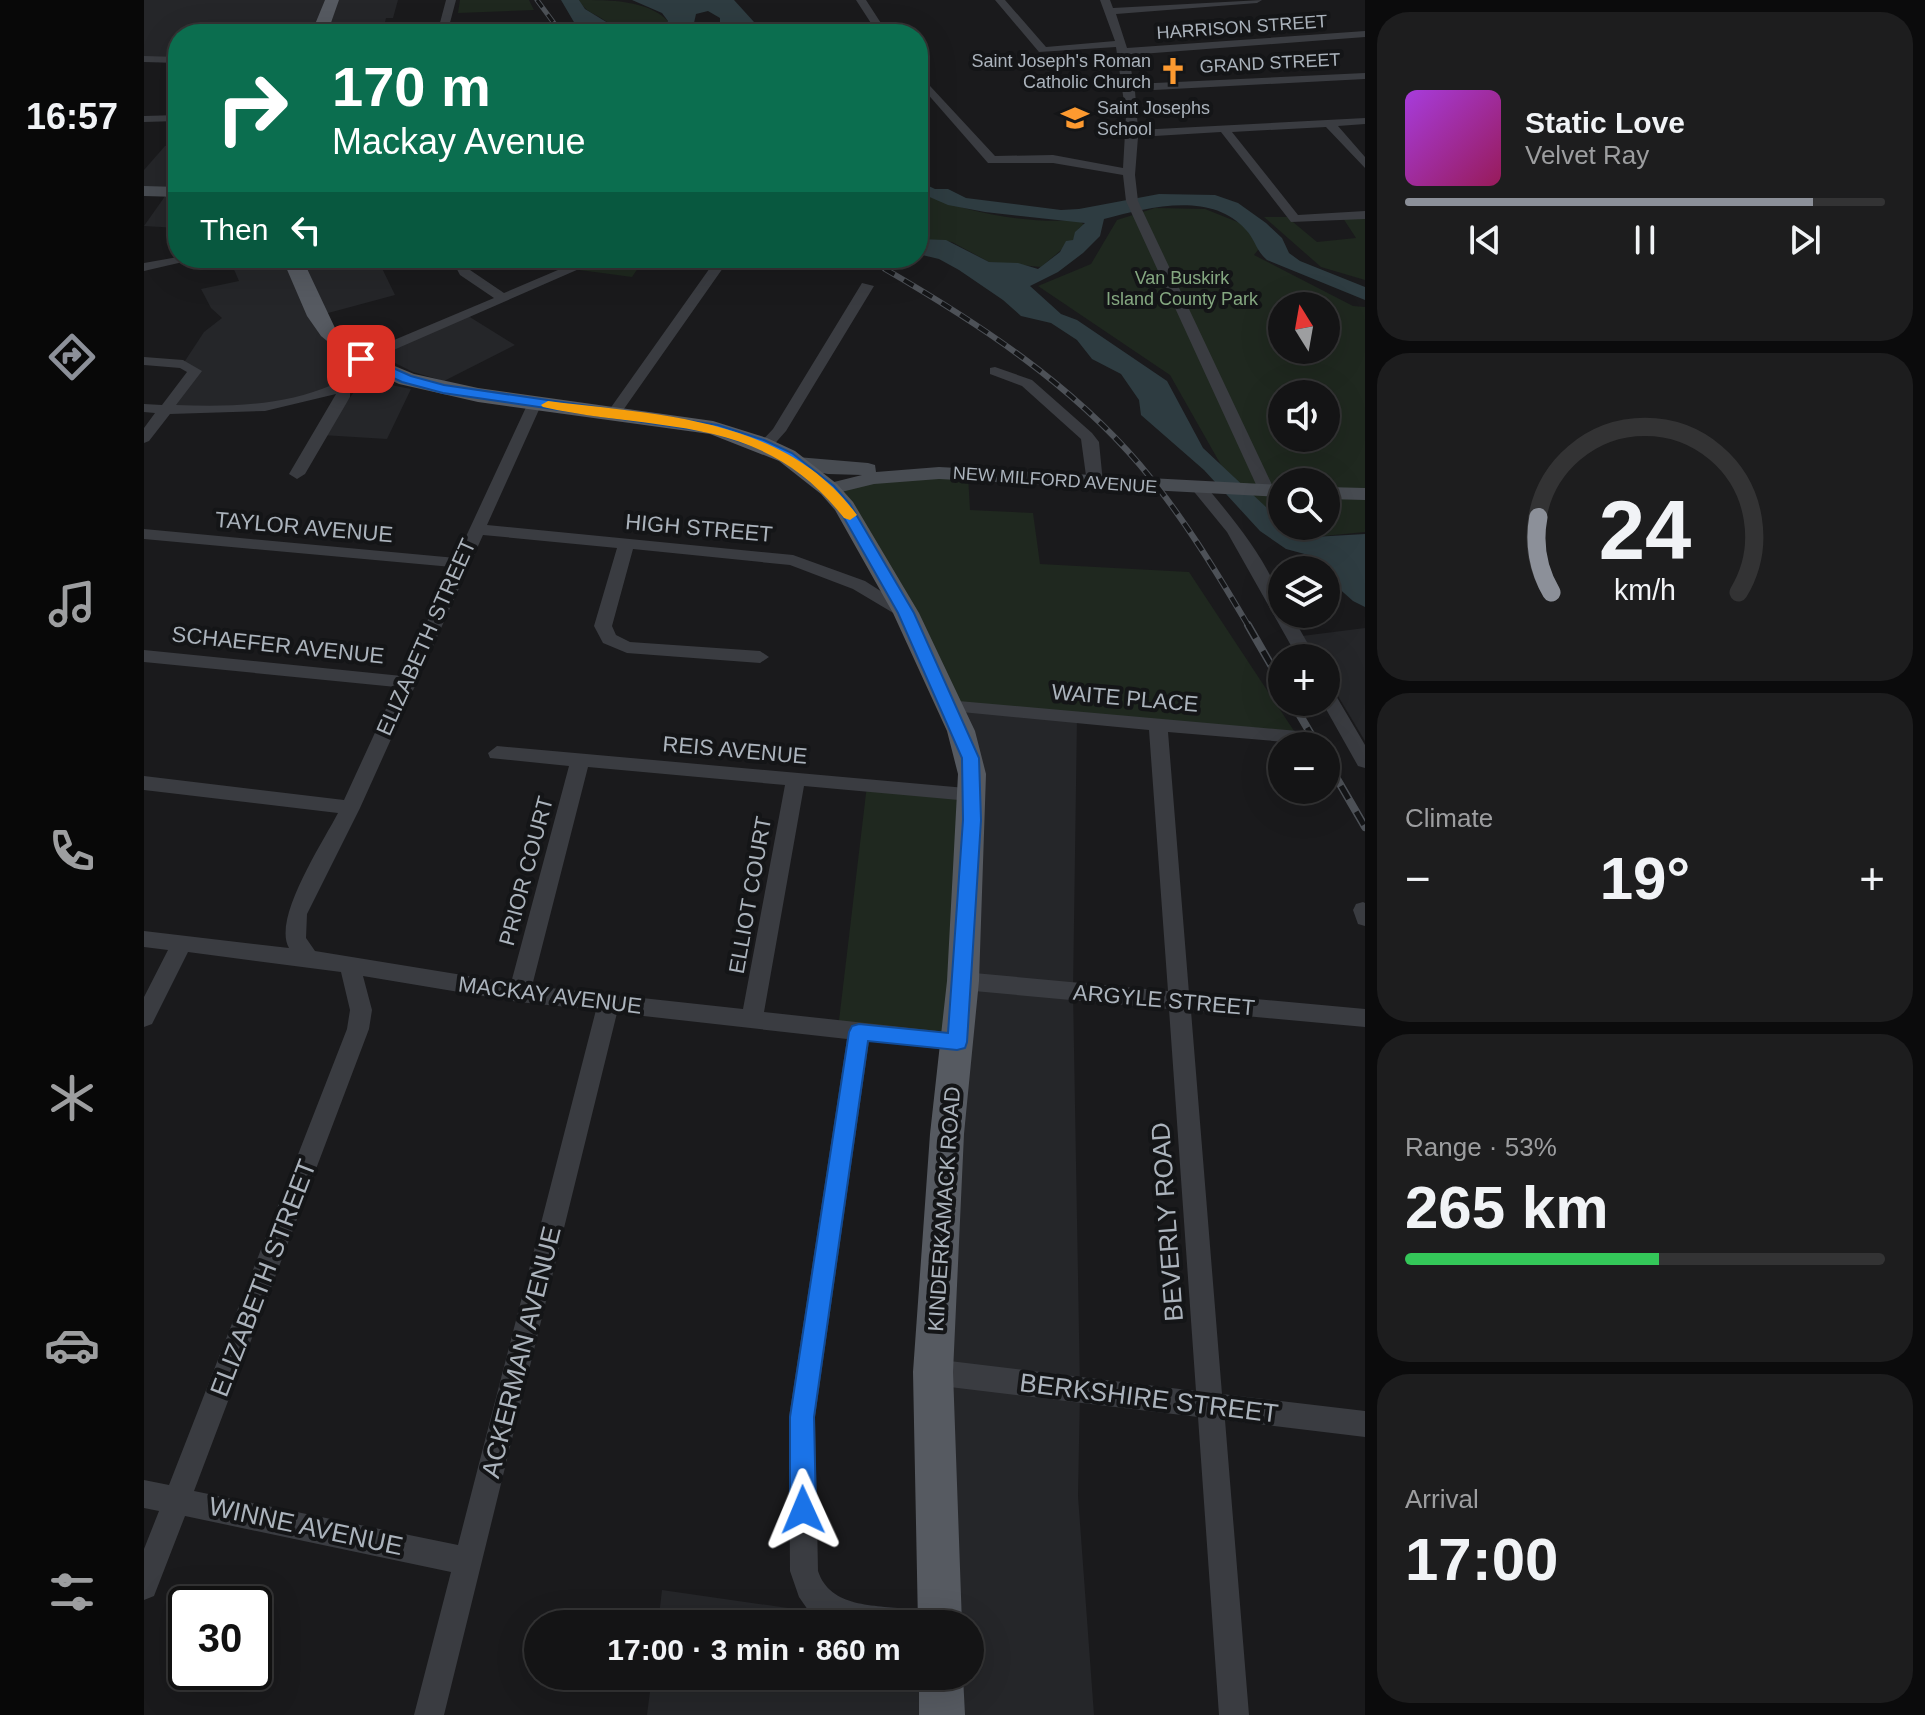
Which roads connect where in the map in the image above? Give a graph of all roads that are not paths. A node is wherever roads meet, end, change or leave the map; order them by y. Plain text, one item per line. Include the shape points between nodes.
1 (332, 0) edge
2 (451, 0) edge
3 (861, 0) edge
4 (1000, 0) edge
5 (1257, 0) edge
6 (1107, 5) edge
7 (323, 24) edge
8 (445, 24) edge
9 (877, 24) edge
10 (1365, 34) edge
11 (1121, 48) junction
12 (144, 59) edge
13 (168, 60) edge
14 (1365, 76) edge
15 (928, 87) edge
16 (1129, 88) junction
17 (168, 118) edge
18 (144, 119) edge
19 (1365, 121) edge
20 (1329, 123) junction
21 (1224, 129) junction
22 (1132, 134) junction
23 (1365, 164) edge
24 (1127, 172) junction
25 (144, 191) edge
26 (168, 192) edge
27 (1365, 215) edge
28 (168, 263) edge
29 (144, 267) edge
30 (297, 268) edge
31 (463, 268) edge
32 (562, 268) edge
33 (717, 268) edge
34 (867, 286) dead end
35 (503, 298) junction
36 (144, 361) edge
37 (370, 363) junction
38 (995, 371) dead end
39 (343, 387) junction
40 (535, 403) junction
41 (144, 408) edge
42 (165, 410) junction
43 (614, 413) junction
44 (144, 438) edge
45 (765, 446) junction
46 (797, 463) junction
47 (939, 473) junction
48 (297, 474) dead end
49 (1268, 477) edge
50 (1095, 483) junction
51 (1199, 488) junction
52 (829, 489) junction
53 (1268, 491) edge
54 (1340, 493) edge
55 (1365, 494) edge
56 (475, 529) junction
57 (144, 534) edge
58 (627, 543) junction
59 (460, 563) junction
60 (1268, 590) edge
61 (906, 613) junction
62 (144, 656) edge
63 (760, 657) dead end
64 (406, 682) junction
65 (947, 706) junction
66 (1339, 716) edge
67 (1158, 725) junction
68 (1268, 734) edge
69 (497, 753) dead end
70 (580, 761) junction
71 (1365, 761) edge
72 (796, 779) junction
73 (144, 783) edge
74 (970, 794) junction
75 (350, 808) junction
76 (144, 939) edge
77 (182, 944) junction
78 (308, 958) junction
79 (350, 967) junction
80 (963, 981) junction
81 (519, 993) junction
82 (1180, 1001) junction
83 (609, 1003) junction
84 (144, 1018) edge
85 (1365, 1018) edge
86 (752, 1020) junction
87 (859, 1032) junction
88 (957, 1042) junction
89 (933, 1372) junction
90 (1211, 1405) junction
91 (1365, 1424) edge
92 (144, 1494) edge
93 (178, 1499) junction
94 (468, 1561) junction
95 (144, 1586) edge
96 (832, 1610) edge
97 (940, 1610) edge
98 (941, 1690) edge
99 (431, 1708) edge
100 (942, 1715) edge
101 (1234, 1715) edge

1 - 7 main road
2 - 8 street
3 - 9 street
4 - 11 street, HARRISON STREET via 1043,50
5 - 6 street
6 - 11 street
10 - 11 street, HARRISON STREET
11 - 16 street
12 - 13 street
14 - 16 street, GRAND STREET
15 - 24 street via 992,160 1053,159
16 - 22 street
17 - 18 street
19 - 20 street
20 - 21 street
20 - 23 street
21 - 22 street
21 - 27 street via 1295,219
22 - 24 street
24 - 49 street via 1138,216
25 - 26 main road
28 - 29 street
30 - 37 main road, KINDERKAMACK ROAD via 322,324 340,344
31 - 35 street
32 - 35 street
33 - 43 street
34 - 45 street
35 - 37 street
36 - 42 street via 183,364 195,371
37 - 39 street
37 - 40 main road, KINDERKAMACK ROAD via 443,389
38 - 50 street via 1027,383 1087,436
39 - 42 street via 240,411
39 - 48 street via 343,397
40 - 43 main road, KINDERKAMACK ROAD
40 - 56 street, ELIZABETH STREET
41 - 42 street
42 - 44 street
43 - 45 main road, KINDERKAMACK ROAD via 713,428
45 - 46 main road, KINDERKAMACK ROAD
46 - 47 main road
46 - 52 main road, KINDERKAMACK ROAD
47 - 50 main road, NEW MILFORD AVENUE
47 - 52 main road, NEW MILFORD AVENUE via 874,478
50 - 51 main road, NEW MILFORD AVENUE
51 - 53 main road, NEW MILFORD AVENUE
51 - 60 street via 1234,530
52 - 61 main road, KINDERKAMACK ROAD via 845,507
54 - 55 main road
56 - 58 street, HIGH STREET
56 - 59 street, ELIZABETH STREET
57 - 59 street, TAYLOR AVENUE
58 - 61 street, HIGH STREET via 793,560 848,580
58 - 63 street via 603,626 609,639 627,647
59 - 64 street, ELIZABETH STREET
61 - 65 main road, KINDERKAMACK ROAD
62 - 64 street, SCHAEFER AVENUE
64 - 75 street, ELIZABETH STREET
65 - 67 street, WAITE PLACE
65 - 74 main road, KINDERKAMACK ROAD via 971,758
66 - 71 street
67 - 68 street, WAITE PLACE
67 - 82 street, BEVERLY ROAD
69 - 70 street, REIS AVENUE
70 - 72 street, REIS AVENUE
70 - 81 street, PRIOR COURT
72 - 74 street, REIS AVENUE
72 - 86 street, ELLIOT COURT
73 - 75 street
74 - 80 main road, KINDERKAMACK ROAD
75 - 78 street, ELIZABETH STREET via 297,914 295,939
76 - 77 street, MACKAY AVENUE
77 - 78 street, MACKAY AVENUE
77 - 84 street
78 - 79 street, MACKAY AVENUE
79 - 81 street, MACKAY AVENUE
79 - 93 street, ELIZABETH STREET via 361,1010 358,1029
80 - 82 street, ARGYLE STREET
80 - 88 main road, KINDERKAMACK ROAD
81 - 83 street, MACKAY AVENUE
82 - 85 street, ARGYLE STREET
82 - 90 street, BEVERLY ROAD
83 - 86 street, MACKAY AVENUE
83 - 94 street, ACKERMAN AVENUE
86 - 87 street, MACKAY AVENUE
87 - 88 street, MACKAY AVENUE
87 - 96 street via 802,1417 806,1586 814,1599
88 - 89 main road, KINDERKAMACK ROAD
89 - 90 street, BERKSHIRE STREET
89 - 97 main road, KINDERKAMACK ROAD
90 - 91 street, BERKSHIRE STREET
90 - 101 street, BEVERLY ROAD
92 - 93 street, WINNE AVENUE
93 - 94 street, WINNE AVENUE
93 - 95 street, ELIZABETH STREET
94 - 99 street, ACKERMAN AVENUE
98 - 100 main road

